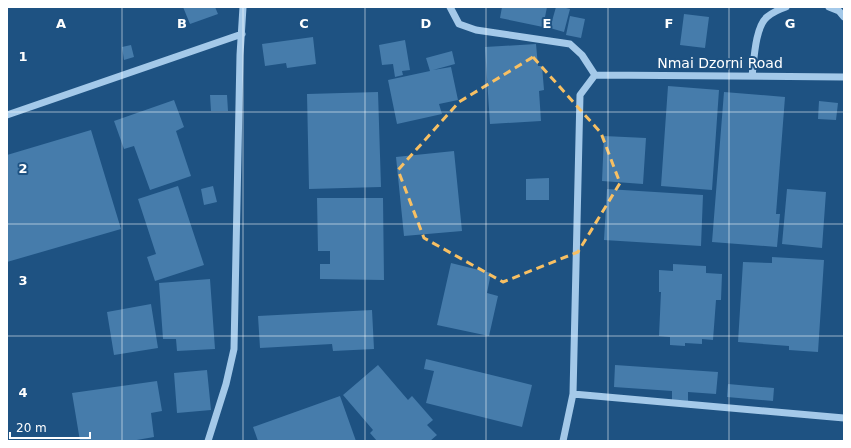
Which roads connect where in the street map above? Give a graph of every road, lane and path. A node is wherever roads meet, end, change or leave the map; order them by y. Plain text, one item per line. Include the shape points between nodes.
1 (243, 7) edge
2 (450, 7) edge
3 (786, 7) edge
4 (829, 7) edge
5 (844, 17) edge
6 (242, 34) junction
7 (595, 75) junction
8 (752, 76) junction
9 (844, 77) edge
10 (7, 115) edge
11 (573, 394) junction
12 (844, 418) edge
13 (208, 441) edge
14 (563, 441) edge

1 - 6 street
2 - 7 street via 459,24 476,30 570,44
3 - 8 street via 766,18 757,34
4 - 5 street via 839,11
6 - 10 street
6 - 13 street via 234,349
7 - 8 street, Nmai Dzorni Road
7 - 11 street via 580,95
8 - 9 street, Nmai Dzorni Road
11 - 12 street
11 - 14 street

